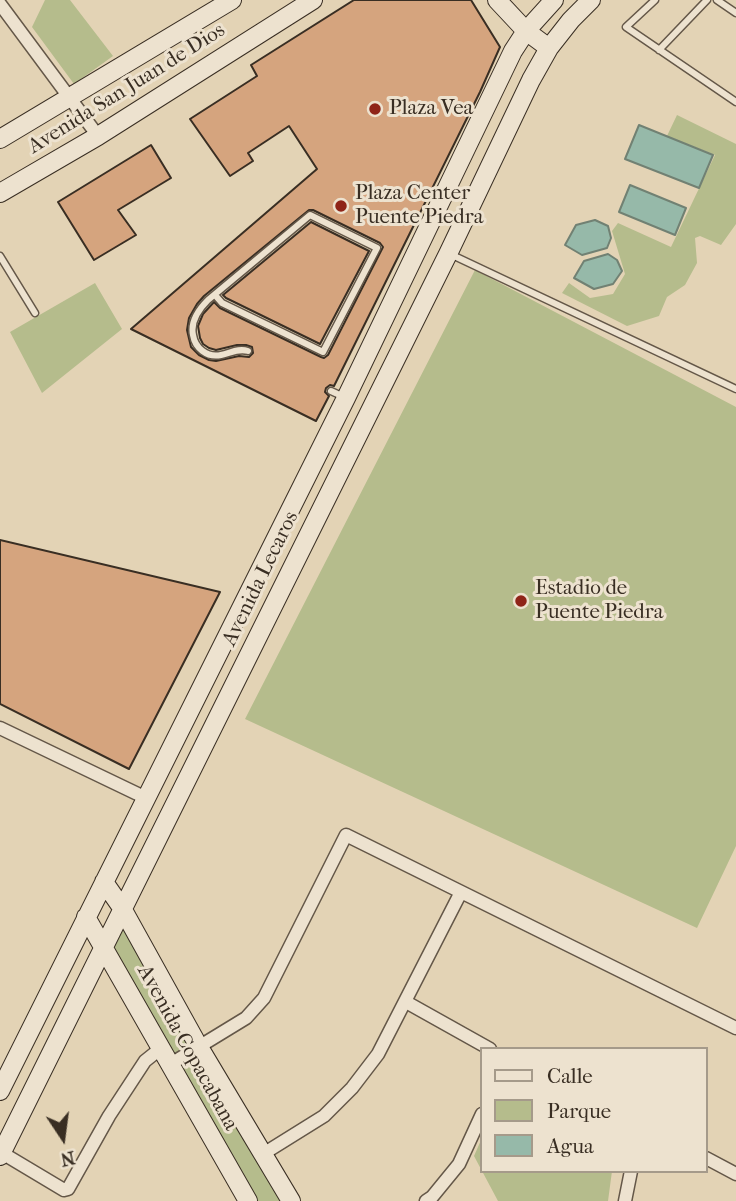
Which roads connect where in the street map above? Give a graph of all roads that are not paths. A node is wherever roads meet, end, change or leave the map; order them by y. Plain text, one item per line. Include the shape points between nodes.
1 (232, 0) edge
2 (313, 0) edge
3 (497, 0) edge
4 (554, 0) edge
5 (591, 0) edge
6 (655, 0) edge
7 (707, 0) edge
8 (717, 0) edge
9 (0, 4) edge
10 (736, 13) edge
11 (526, 32) junction
12 (549, 48) junction
13 (659, 50) junction
14 (71, 98) junction
15 (736, 102) edge
16 (98, 136) junction
17 (0, 139) edge
18 (0, 193) edge
19 (448, 254) junction
20 (0, 256) edge
21 (215, 295) junction
22 (35, 313) dead end
23 (248, 351) dead end
24 (736, 389) edge
25 (0, 728) edge
26 (146, 798) junction
27 (104, 882) junction
28 (461, 892) junction
29 (122, 908) junction
30 (86, 918) junction
31 (104, 947) junction
32 (405, 1002) junction
33 (736, 1028) edge
34 (200, 1046) junction
35 (486, 1047) edge
36 (160, 1049) junction
37 (169, 1065) junction
38 (0, 1091) edge
39 (480, 1118) edge
40 (1, 1154) edge
41 (263, 1154) junction
42 (708, 1159) edge
43 (631, 1173) edge
44 (736, 1174) edge
45 (431, 1200) edge
46 (247, 1201) edge
47 (291, 1201) edge
48 (625, 1201) edge

1 - 14 main road, Avenida San Juan de Dios
2 - 16 main road, Avenida San Juan de Dios
3 - 11 main road
4 - 11 main road, Avenida Lecaros
5 - 12 main road, Avenida Lecaros
6 - 13 lane via 626,27
7 - 13 lane
8 - 10 lane
9 - 14 street
11 - 12 main road
11 - 26 main road, Avenida Lecaros via 339,394
12 - 19 main road, Avenida Lecaros
13 - 15 lane
14 - 16 street
14 - 17 main road, Avenida San Juan de Dios
16 - 18 main road, Avenida San Juan de Dios
19 - 24 lane
19 - 29 main road, Avenida Lecaros
20 - 22 lane
21 - 21 lane via 310,215 377,248 323,352 222,303
21 - 23 lane via 196,316 192,329 195,344 215,356
25 - 26 street
26 - 27 main road, Avenida Lecaros
27 - 29 main road
27 - 30 main road, Avenida Lecaros
28 - 32 street
28 - 33 street
28 - 34 street via 346,835 264,998 246,1018
29 - 31 main road, Avenida Lecaros
29 - 34 main road
30 - 31 main road, Avenida Copacabana
30 - 38 main road, Avenida Lecaros
31 - 36 main road, Avenida Copacabana
31 - 40 main road, Avenida Lecaros
32 - 35 street
32 - 41 street via 378,1054 352,1088 324,1116
34 - 37 street
34 - 41 main road
36 - 37 main road, Avenida Copacabana
36 - 40 street via 145,1060 68,1189
37 - 46 main road, Avenida Copacabana
39 - 45 street via 459,1164
41 - 47 main road
42 - 44 street
43 - 48 street

